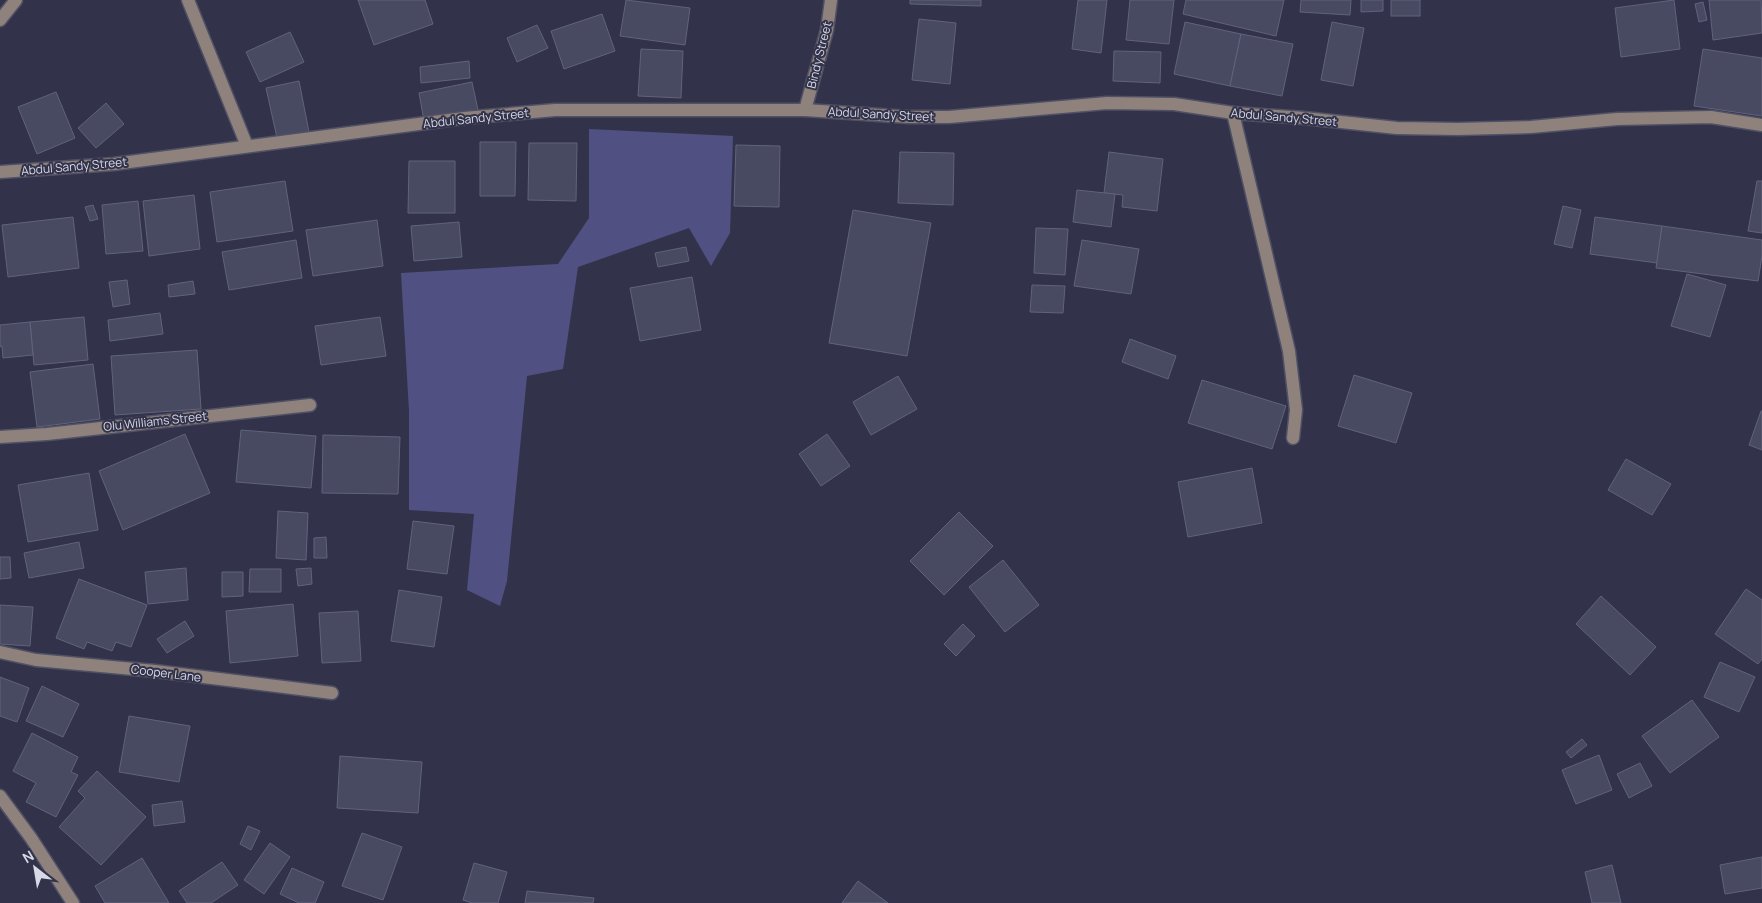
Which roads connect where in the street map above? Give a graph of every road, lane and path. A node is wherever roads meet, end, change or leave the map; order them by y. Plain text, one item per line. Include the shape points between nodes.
1 (16, 0) edge
2 (188, 0) edge
3 (831, 0) edge
4 (0, 20) edge
5 (805, 110) junction
6 (1233, 113) junction
7 (1762, 125) edge
8 (247, 146) junction
9 (0, 172) edge
10 (310, 405) dead end
11 (0, 437) edge
12 (1294, 438) dead end
13 (0, 652) edge
14 (332, 693) dead end
15 (0, 796) edge
16 (74, 903) edge

1 - 4 street
2 - 8 street
3 - 5 street, Bindy Street via 827,30
5 - 6 street, Abdul Sandy Street via 949,117 1107,103 1174,104
5 - 8 street, Abdul Sandy Street via 555,110 464,118
6 - 7 street, Abdul Sandy Street via 1406,128 1531,127 1617,119 1711,117
6 - 12 street via 1289,352 1296,410
8 - 9 street, Abdul Sandy Street via 114,164
10 - 11 street, Olu Williams Street
13 - 14 street, Cooper Lane via 36,660
15 - 16 street

